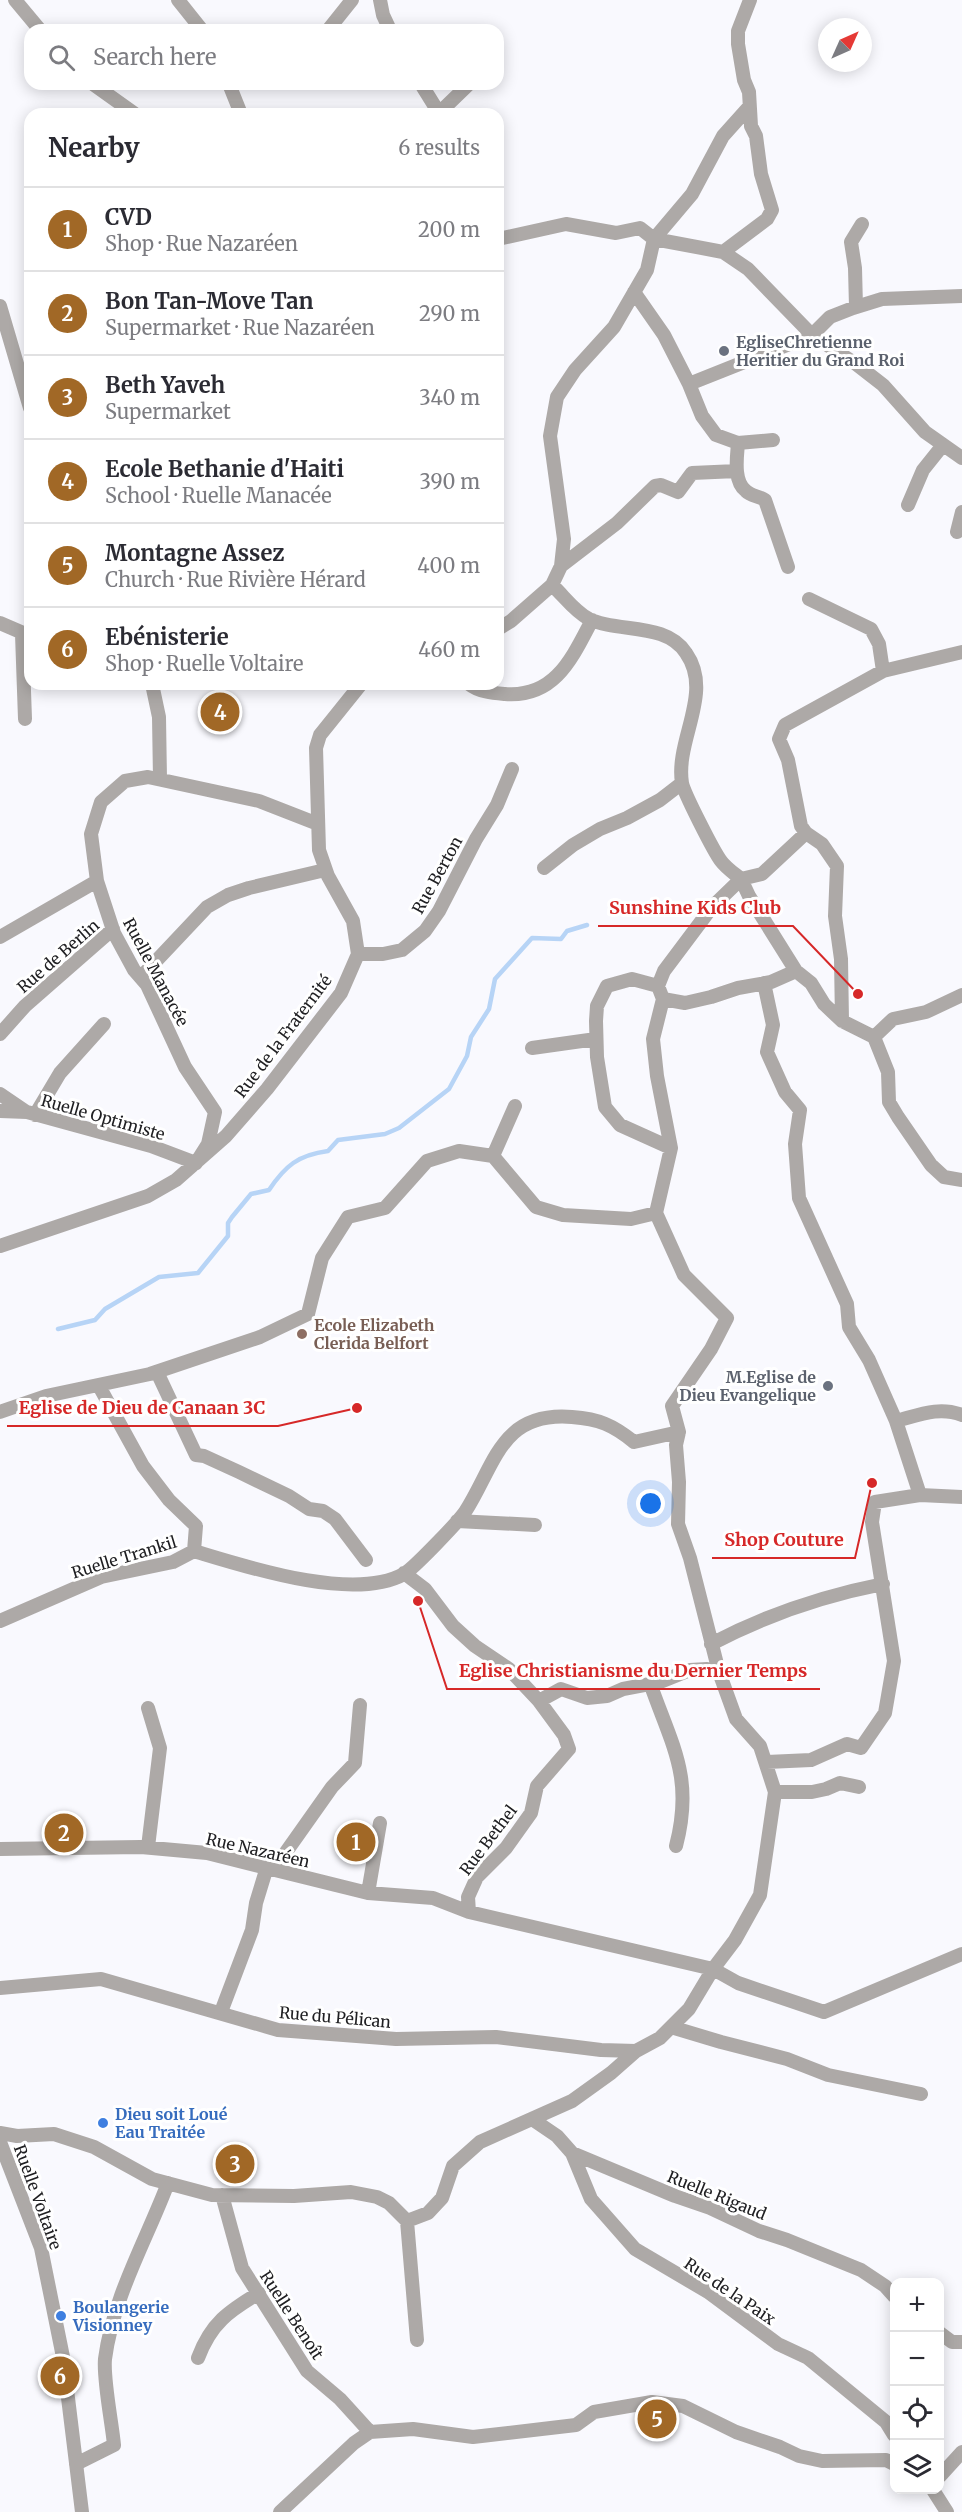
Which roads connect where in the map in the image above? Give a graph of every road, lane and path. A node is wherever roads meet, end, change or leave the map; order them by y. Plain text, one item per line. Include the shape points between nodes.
1 (15, 0) edge
2 (178, 0) edge
3 (352, 0) edge
4 (380, 0) edge
5 (750, 0) edge
6 (35, 24) edge
7 (197, 24) edge
8 (333, 24) edge
9 (387, 24) edge
10 (101, 90) edge
11 (232, 90) edge
12 (424, 90) edge
13 (463, 90) edge
14 (749, 107) junction
15 (127, 108) edge
16 (239, 108) edge
17 (435, 108) edge
18 (444, 108) edge
19 (862, 224) dead end
20 (504, 237) edge
21 (654, 239) junction
22 (723, 252) junction
23 (634, 292) junction
24 (962, 296) edge
25 (0, 306) edge
26 (855, 307) junction
27 (812, 335) junction
28 (689, 384) junction
29 (24, 388) edge
30 (773, 440) dead end
31 (738, 443) junction
32 (943, 445) junction
33 (962, 458) edge
34 (737, 471) junction
35 (908, 505) dead end
36 (962, 512) edge
37 (957, 532) dead end
38 (561, 567) junction
39 (788, 567) dead end
40 (552, 585) junction
41 (809, 599) dead end
42 (592, 620) junction
43 (0, 623) edge
44 (504, 625) edge
45 (24, 634) edge
46 (962, 652) edge
47 (883, 671) junction
48 (25, 690) edge
49 (153, 690) edge
50 (356, 690) edge
51 (482, 690) edge
52 (25, 719) dead end
53 (512, 769) dead end
54 (160, 779) junction
55 (682, 783) junction
56 (318, 824) junction
57 (806, 833) junction
58 (544, 867) dead end
59 (326, 870) junction
60 (741, 879) junction
61 (97, 881) junction
62 (113, 929) junction
63 (0, 936) edge
64 (358, 954) junction
65 (796, 971) junction
66 (141, 977) junction
67 (764, 983) junction
68 (661, 993) junction
69 (962, 995) edge
70 (842, 1021) junction
71 (104, 1024) dead end
72 (0, 1034) edge
73 (873, 1037) junction
74 (596, 1039) junction
75 (532, 1048) dead end
76 (0, 1094) edge
77 (515, 1106) dead end
78 (0, 1111) edge
79 (31, 1114) junction
80 (671, 1148) junction
81 (493, 1156) junction
82 (196, 1163) junction
83 (962, 1180) edge
84 (656, 1213) junction
85 (0, 1246) edge
86 (157, 1372) junction
87 (99, 1386) junction
88 (0, 1412) edge
89 (962, 1415) edge
90 (896, 1421) junction
91 (679, 1432) junction
92 (920, 1495) junction
93 (962, 1497) edge
94 (457, 1521) junction
95 (535, 1525) dead end
96 (194, 1551) junction
97 (366, 1560) dead end
98 (404, 1574) junction
99 (883, 1584) junction
100 (0, 1622) edge
101 (711, 1644) junction
102 (719, 1672) junction
103 (650, 1683) junction
104 (539, 1701) junction
105 (360, 1705) dead end
106 (148, 1708) dead end
107 (767, 1762) junction
108 (859, 1787) dead end
109 (775, 1792) junction
110 (380, 1823) dead end
111 (676, 1846) dead end
112 (148, 1847) junction
113 (0, 1849) edge
114 (271, 1868) junction
115 (368, 1893) junction
116 (469, 1912) junction
117 (962, 1954) edge
118 (713, 1969) junction
119 (0, 1988) edge
120 (221, 2012) junction
121 (671, 2027) junction
122 (636, 2051) junction
123 (921, 2094) dead end
124 (532, 2119) junction
125 (0, 2133) edge
126 (0, 2142) edge
127 (572, 2153) junction
128 (168, 2183) junction
129 (222, 2195) junction
130 (407, 2221) junction
131 (890, 2292) edge
132 (259, 2293) junction
133 (944, 2336) edge
134 (417, 2340) dead end
135 (962, 2342) edge
136 (198, 2358) dead end
137 (890, 2428) edge
138 (370, 2432) junction
139 (962, 2452) edge
140 (890, 2462) edge
141 (76, 2464) junction
142 (944, 2471) edge
143 (935, 2494) edge
144 (82, 2512) edge
145 (280, 2512) edge
146 (946, 2512) edge

1 - 6 street
2 - 7 street
3 - 8 street
4 - 9 street
5 - 14 street via 738,31
10 - 15 street
11 - 16 street
12 - 17 street
13 - 18 street
14 - 21 street via 727,130 692,194
14 - 22 street via 772,210 767,219
19 - 26 street via 851,242
20 - 21 street via 566,224 616,233 640,228
21 - 22 street
21 - 23 street via 646,270
22 - 27 street via 748,269
23 - 28 street via 664,334
23 - 38 street via 614,327 575,370 557,397 550,436 564,539
24 - 26 street via 882,299
25 - 29 street
26 - 27 street via 830,317
27 - 28 street
27 - 32 street via 882,385
28 - 31 street via 702,416 716,435
30 - 31 street
31 - 34 street
32 - 33 street
32 - 35 street via 923,470
34 - 38 street via 692,473 676,493 655,486 617,523
34 - 39 street via 744,490 765,500
36 - 37 street
38 - 40 street
40 - 42 street
40 - 44 street
41 - 47 street via 871,629 879,644
42 - 51 street via 570,663 536,692
42 - 55 street via 674,639 693,663 697,694
43 - 45 street
46 - 47 street
47 - 57 street via 785,725 779,734
48 - 52 street
49 - 54 street via 159,717
50 - 56 street via 320,735 316,748
53 - 64 street, Rue Berton via 497,805 425,930 402,950
54 - 56 street, Ruelle Manacée via 259,801
54 - 61 street, Ruelle Manacée via 125,781 101,802 91,834
55 - 58 street via 643,809 573,845
55 - 60 street via 719,859
56 - 59 street via 319,850
57 - 60 street via 762,874
57 - 70 street via 822,844 837,866 835,916 842,959
59 - 64 street via 352,921
59 - 66 street via 249,888 207,907
60 - 65 street
60 - 68 street via 712,907 664,971
61 - 62 street, Ruelle Manacée
61 - 63 street
62 - 66 street, Ruelle Manacée
62 - 72 street, Rue de Berlin via 25,1006
64 - 82 street, Rue de la Fraternité via 341,993 267,1089
65 - 67 street
65 - 70 street
66 - 82 street, Ruelle Manacée via 185,1066 214,1112 208,1144
67 - 68 street via 685,1003
67 - 90 street via 773,1025 767,1052 785,1092 800,1110 795,1144 799,1198 847,1304 849,1327 869,1360
68 - 74 street via 632,979 607,987 597,1006
68 - 80 street via 653,1039
69 - 73 street via 926,1012 893,1019
70 - 73 street
71 - 79 street via 65,1066
73 - 83 street via 888,1072 890,1102 898,1118 931,1165 945,1177
74 - 75 street
74 - 80 street via 606,1107 620,1125
76 - 79 street
77 - 81 street
78 - 79 street, Ruelle Optimiste
79 - 82 street, Ruelle Optimiste via 151,1146
80 - 84 street
81 - 84 street via 536,1207 563,1215 631,1219
81 - 86 street via 459,1150 427,1161 385,1208 348,1216 322,1258 308,1314 260,1337
82 - 85 street, Rue de la Fraternité via 148,1197
84 - 91 street via 684,1275 727,1318 672,1406
86 - 87 street
86 - 97 street via 196,1455 239,1472 309,1509 323,1511 335,1519
87 - 88 street via 46,1396
87 - 96 street via 143,1466 169,1500 196,1526
89 - 90 street via 933,1410
90 - 92 street
91 - 94 street, Ruelle Trankil via 634,1442 615,1427 589,1418 536,1420 513,1433 500,1448
91 - 101 street via 678,1524
92 - 93 street
92 - 99 street via 875,1502 872,1522
94 - 95 street
94 - 98 street, Ruelle Trankil
96 - 98 street, Ruelle Trankil via 277,1576 333,1583 374,1583
96 - 100 street, Ruelle Trankil via 174,1562 101,1577
98 - 104 street via 425,1589 467,1640 509,1669
99 - 101 street via 798,1606 747,1625
99 - 107 street via 894,1661 885,1713 861,1748 847,1744 811,1761
101 - 102 street
102 - 103 street via 690,1670
102 - 107 street via 736,1719 760,1746
103 - 104 street via 587,1698 561,1689
103 - 111 street via 682,1773 683,1820
104 - 116 street, Rue Bethel via 564,1735 569,1749 537,1786 531,1813 506,1848 477,1877 468,1897
105 - 114 street via 356,1763 332,1787
106 - 112 street via 160,1748
107 - 109 street
108 - 109 street via 840,1783 812,1792
109 - 118 street via 760,1895 735,1940
110 - 115 street
112 - 113 street, Rue Nazaréen
112 - 114 street, Rue Nazaréen via 207,1854
114 - 115 street, Rue Nazaréen
114 - 120 street
115 - 116 street, Rue Nazaréen via 433,1898
116 - 118 street, Rue Nazaréen
117 - 118 street, Rue Nazaréen via 824,2012 738,1983
118 - 121 street via 689,2009
119 - 120 street, Rue du Pélican via 101,1979
120 - 122 street, Rue du Pélican via 278,2030 396,2039 496,2037
121 - 122 street
121 - 123 street via 787,2059 828,2075
122 - 124 street via 572,2102
124 - 127 street, Ruelle Rigaud via 557,2136
124 - 130 street via 480,2142 453,2166 442,2198 435,2206
125 - 128 street via 54,2134 94,2147 152,2179
126 - 141 street, Ruelle Voltaire via 41,2248 63,2357
127 - 131 street, Ruelle Rigaud via 861,2270
127 - 137 street, Rue de la Paix via 591,2199 635,2249 708,2292 778,2344 808,2358
128 - 129 street
128 - 141 street via 118,2300 105,2361 114,2445
129 - 130 street via 351,2192 389,2203
129 - 132 street, Ruelle Benoît via 242,2268
130 - 134 street
132 - 136 street via 229,2310 204,2340
132 - 138 street, Ruelle Benoît via 307,2371
133 - 135 street
138 - 140 street via 413,2429 473,2437 576,2425 594,2412 652,2402 684,2406 736,2432 799,2456 822,2461
138 - 145 street
139 - 142 street
141 - 144 street, Ruelle Voltaire
143 - 146 street

